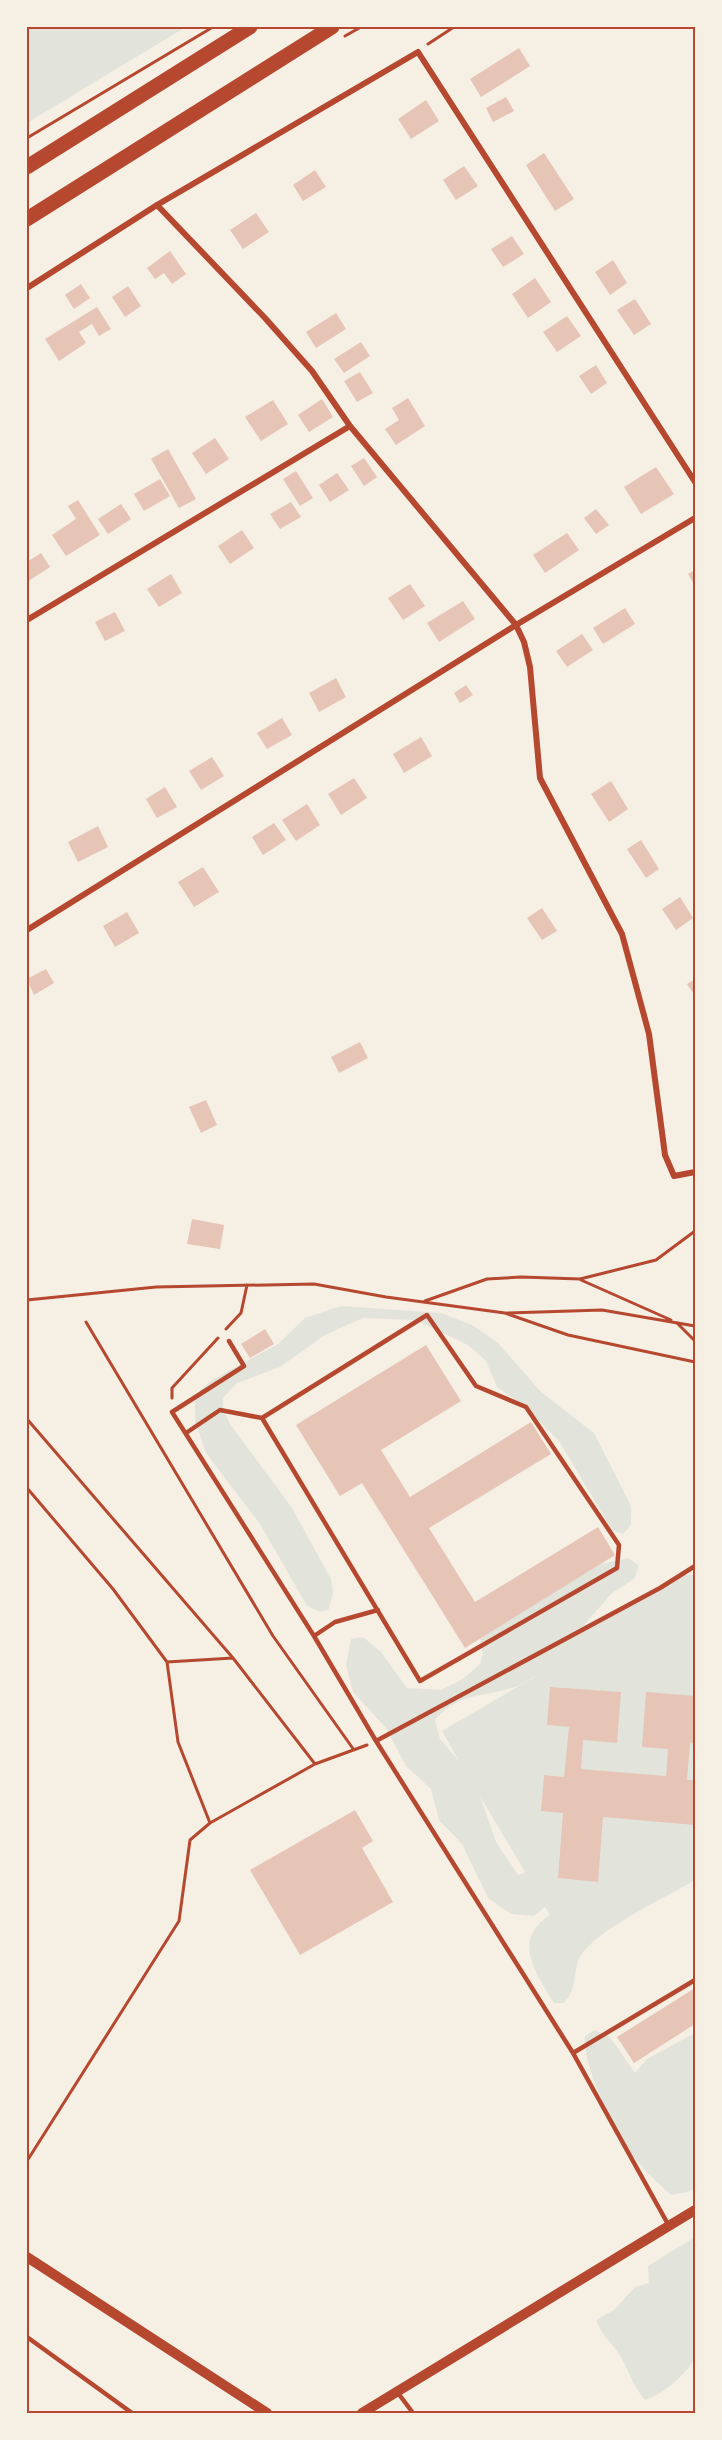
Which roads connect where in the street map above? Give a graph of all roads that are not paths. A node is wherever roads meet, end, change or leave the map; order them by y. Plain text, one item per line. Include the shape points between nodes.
1 (250, 27) edge
2 (332, 27) edge
3 (27, 167) edge
4 (157, 205) junction
5 (27, 219) edge
6 (27, 288) edge
7 (351, 426) junction
8 (695, 482) edge
9 (695, 518) edge
10 (27, 620) edge
11 (516, 625) junction
12 (27, 930) edge
13 (695, 1172) edge
14 (229, 1341) dead end
15 (262, 1418) junction
16 (186, 1433) junction
17 (695, 1566) edge
18 (378, 1610) junction
19 (314, 1636) junction
20 (376, 1741) junction
21 (695, 1980) edge
22 (573, 2053) junction
23 (695, 2210) edge
24 (669, 2226) junction
25 (27, 2257) edge
26 (27, 2337) edge
27 (398, 2393) junction
28 (132, 2413) edge
29 (267, 2413) edge
30 (363, 2413) edge
31 (413, 2413) edge

1 - 3 main road
2 - 5 main road
4 - 6 street
4 - 7 street via 312,370
4 - 8 street via 418,52
7 - 10 street
7 - 11 street
9 - 11 street
11 - 12 street
11 - 13 street via 530,667 540,778 622,934 649,1035 665,1155 674,1176
14 - 16 lane via 244,1366 172,1412
15 - 16 lane via 220,1410
15 - 18 lane
15 - 18 lane via 427,1315 476,1386 526,1407 619,1545 617,1568 420,1681
16 - 19 lane
17 - 20 lane
18 - 19 lane via 335,1622
19 - 20 lane
20 - 22 lane
21 - 22 lane
22 - 24 lane
23 - 24 street
24 - 27 street
25 - 29 street
26 - 28 lane
27 - 30 street
27 - 31 lane

